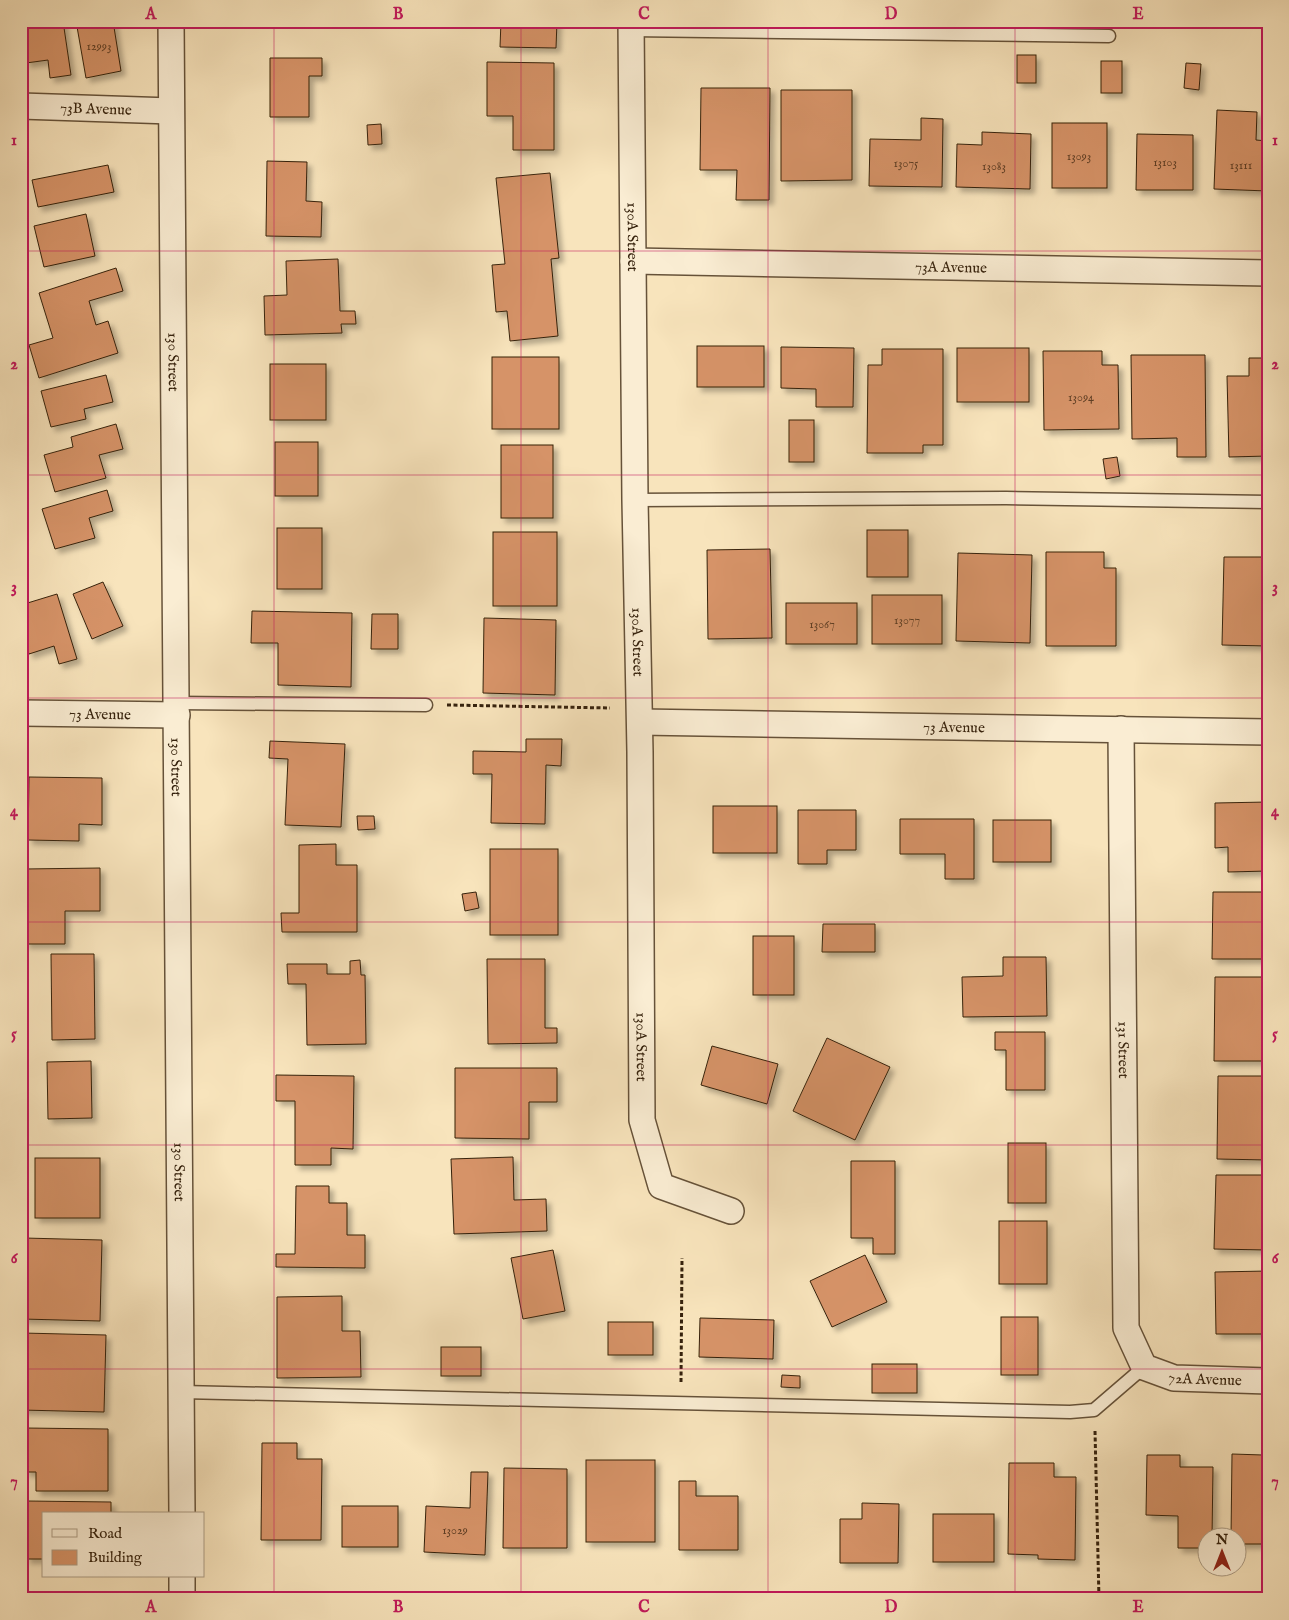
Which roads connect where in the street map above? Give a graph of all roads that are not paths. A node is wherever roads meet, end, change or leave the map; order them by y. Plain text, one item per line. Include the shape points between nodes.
1 (171, 21) edge
2 (631, 26) edge
3 (1109, 36) dead end
4 (21, 106) edge
5 (172, 110) junction
6 (633, 261) junction
7 (1268, 273) edge
8 (635, 500) junction
9 (1268, 502) edge
10 (426, 705) road end
11 (177, 709) junction
12 (21, 713) edge
13 (640, 722) junction
14 (1121, 729) junction
15 (1268, 732) edge
16 (731, 1211) dead end
17 (1144, 1367) junction
18 (1268, 1381) edge
19 (182, 1392) junction
20 (182, 1512) edge
21 (182, 1578) edge
22 (182, 1599) edge

1 - 5 street, 130 Street
2 - 3 lane
2 - 6 street, 130A Street
4 - 5 street, 73B Avenue
5 - 11 street, 130 Street
6 - 7 street, 73A Avenue
6 - 8 street, 130A Street
8 - 9 lane via 1006,498
8 - 13 street, 130A Street
10 - 11 lane
11 - 12 street, 73 Avenue
11 - 19 street, 130 Street
13 - 14 street, 73 Avenue
13 - 16 street, 130A Street via 642,1120 661,1186
14 - 15 street, 73 Avenue
14 - 17 street, 131 Street via 1126,1328
17 - 18 street, 72A Avenue via 1174,1378
17 - 19 lane via 1094,1410 1070,1412
19 - 20 street, 130 Street
21 - 22 street

